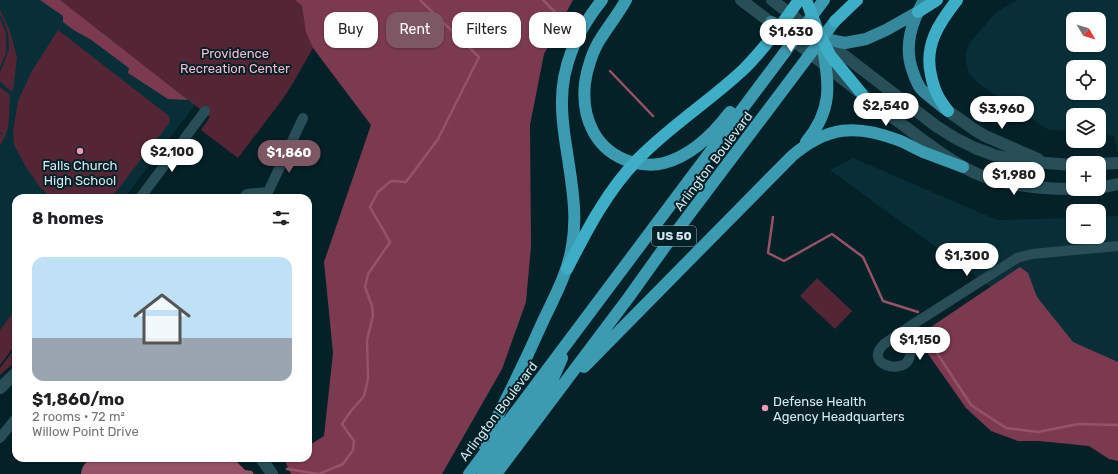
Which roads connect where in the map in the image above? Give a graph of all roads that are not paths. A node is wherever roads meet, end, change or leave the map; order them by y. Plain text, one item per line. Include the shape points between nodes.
1 (601, 0) edge
2 (741, 0) edge
3 (772, 0) edge
4 (799, 0) edge
5 (806, 0) edge
6 (824, 0) edge
7 (851, 0) edge
8 (857, 0) edge
9 (924, 0) edge
10 (937, 0) edge
11 (957, 0) edge
12 (626, 2) edge
13 (918, 12) junction
14 (835, 21) junction
15 (771, 22) junction
16 (821, 38) junction
17 (785, 50) junction
18 (833, 53) junction
19 (862, 94) joint
20 (205, 111) dead end
21 (948, 111) junction
22 (303, 118) dead end
23 (801, 148) junction
24 (1118, 162) edge
25 (1048, 163) junction
26 (1106, 163) edge
27 (1066, 164) edge
28 (963, 167) junction
29 (1118, 184) edge
30 (1106, 187) edge
31 (1066, 189) edge
32 (143, 194) edge
33 (268, 194) edge
34 (1118, 246) edge
35 (567, 269) junction
36 (912, 325) dead end
37 (571, 337) junction
38 (12, 377) edge
39 (0, 388) edge
40 (545, 409) junction
41 (12, 423) edge
42 (0, 438) edge
43 (264, 462) edge
44 (272, 474) edge
45 (465, 474) edge
46 (468, 474) edge
47 (483, 474) edge
48 (496, 474) edge

1 - 35 highway via 579,33 569,56 564,78 563,127 575,225
2 - 15 main road
3 - 16 main road
4 - 35 highway via 757,56 654,143 622,177 585,233
5 - 16 highway
6 - 17 highway, Arlington Boulevard / US 50
7 - 14 main road, Arlington Boulevard / US 50
8 - 14 highway
9 - 13 main road
10 - 13 highway
11 - 21 highway via 937,28 928,58 933,84 939,99
12 - 17 highway via 594,51 585,82 584,96 591,129 606,148 626,160 643,165 664,163 692,150 724,120 760,73
13 - 18 main road via 886,30 850,43
13 - 21 main road via 910,33 908,53 911,67 920,88
14 - 40 highway, Arlington Boulevard / US 50
15 - 16 main road via 788,30
15 - 18 main road
16 - 18 highway
17 - 37 highway, Arlington Boulevard / US 50
18 - 19 highway
18 - 23 highway via 826,108
18 - 25 main road via 936,126 975,148 1020,161
19 - 28 main road
20 - 32 street
21 - 25 main road via 985,136
22 - 33 street
23 - 28 highway via 840,130 864,130 887,136
23 - 40 highway
24 - 26 main road
25 - 27 main road
28 - 31 main road via 1028,187
29 - 30 main road
34 - 36 street via 1032,254 1017,258
35 - 45 highway via 515,383
37 - 46 highway, Arlington Boulevard / US 50
37 - 47 highway via 552,381
38 - 39 main road
40 - 48 highway, Arlington Boulevard / US 50
41 - 42 street
43 - 44 main road

